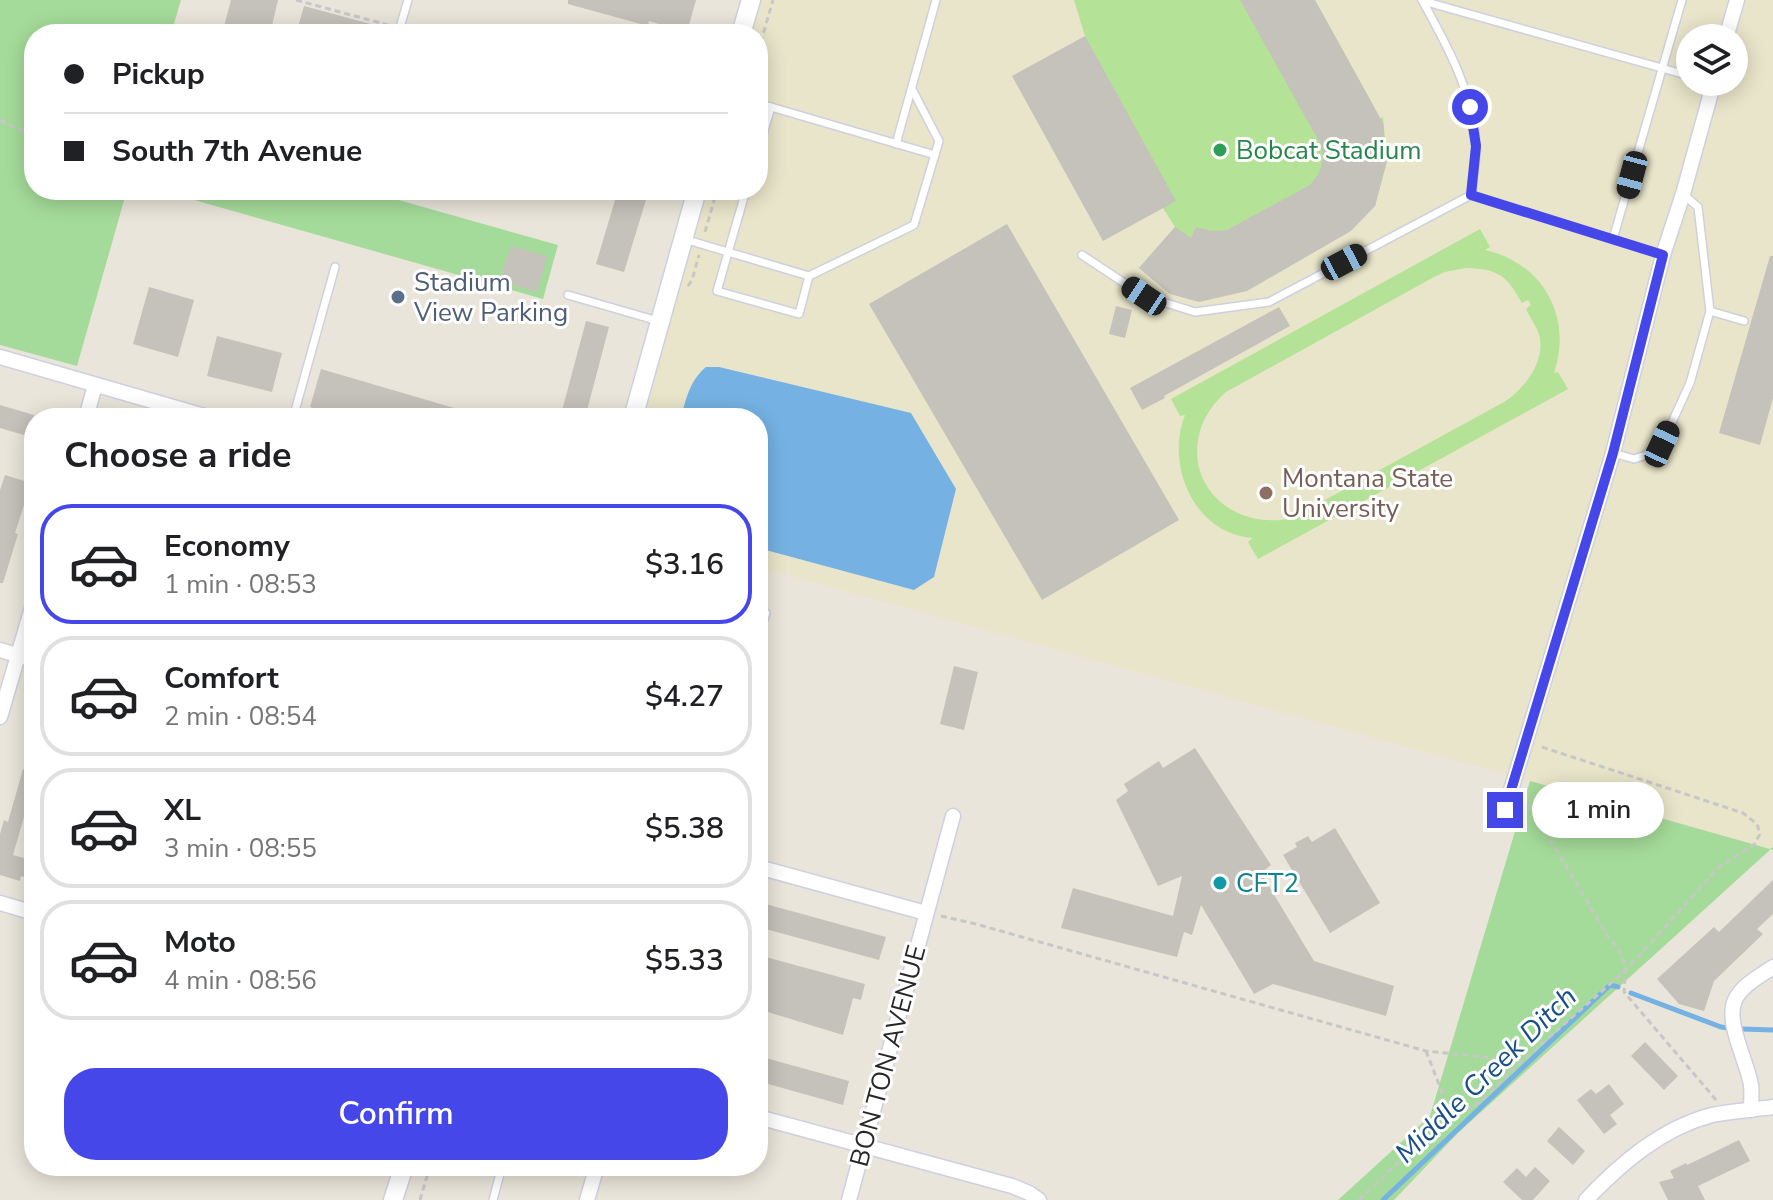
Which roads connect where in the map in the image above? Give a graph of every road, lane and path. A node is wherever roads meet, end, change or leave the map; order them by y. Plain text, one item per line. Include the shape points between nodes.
1 (296, 0) edge
2 (408, 0) edge
3 (751, 0) edge
4 (773, 0) edge
5 (936, 0) edge
6 (1682, 0) edge
7 (1737, 0) edge
8 (1423, 1) edge
9 (376, 24) edge
10 (401, 24) edge
11 (744, 24) edge
12 (766, 24) edge
13 (1730, 24) edge
14 (1662, 68) junction
15 (1676, 72) edge
16 (912, 89) junction
17 (1709, 96) edge
18 (768, 106) edge
19 (771, 107) junction
20 (768, 117) edge
21 (0, 120) edge
22 (24, 131) edge
23 (896, 144) junction
24 (935, 155) junction
25 (1683, 194) junction
26 (1471, 195) junction
27 (694, 200) edge
28 (743, 200) edge
29 (684, 239) junction
30 (1613, 239) junction
31 (728, 253) junction
32 (1082, 255) dead end
33 (1663, 255) junction
34 (335, 267) dead end
35 (809, 276) junction
36 (568, 295) dead end
37 (1710, 311) junction
38 (1744, 321) dead end
39 (660, 322) junction
40 (0, 357) edge
41 (95, 385) junction
42 (89, 408) edge
43 (176, 408) edge
44 (296, 408) edge
45 (636, 408) edge
46 (1613, 453) junction
47 (24, 635) edge
48 (0, 650) edge
49 (18, 656) junction
50 (24, 658) edge
51 (0, 717) edge
52 (1526, 741) junction
53 (1514, 779) junction
54 (1505, 810) dead end
55 (953, 816) dead end
56 (768, 870) edge
57 (0, 903) edge
58 (24, 910) edge
59 (926, 913) junction
60 (1773, 967) edge
61 (1626, 970) junction
62 (1426, 1051) junction
63 (1522, 1061) junction
64 (1773, 1107) edge
65 (1751, 1110) junction
66 (1727, 1113) junction
67 (1453, 1119) junction
68 (768, 1120) edge
69 (864, 1145) junction
70 (401, 1176) edge
71 (427, 1176) edge
72 (499, 1176) edge
73 (594, 1176) edge
74 (393, 1200) edge
75 (420, 1200) edge
76 (493, 1200) edge
77 (587, 1200) edge
78 (849, 1200) edge
79 (1039, 1200) edge
80 (1359, 1200) edge
81 (1586, 1200) edge

1 - 9 path
2 - 10 lane
3 - 11 street
4 - 12 path
5 - 16 lane
6 - 14 lane
7 - 13 street
8 - 14 lane
8 - 26 lane via 1454,58 1470,107 1476,146
14 - 15 lane
14 - 30 lane
16 - 23 lane
16 - 24 lane via 939,141
17 - 25 street
18 - 19 lane
19 - 20 lane
19 - 23 lane
21 - 22 path
23 - 24 lane
24 - 35 lane via 914,225
25 - 33 street
25 - 37 lane via 1698,207
26 - 30 lane
26 - 32 lane via 1269,302 1195,312 1144,296
27 - 29 street
28 - 31 lane
29 - 31 lane
29 - 39 street
30 - 33 lane
31 - 35 lane
31 - 35 lane via 717,291 799,314
33 - 46 street
34 - 44 lane
36 - 39 lane
37 - 38 lane
37 - 46 lane via 1690,383 1662,444 1634,459
39 - 45 street
40 - 41 street
41 - 42 street
41 - 43 street
46 - 52 street
47 - 49 street
48 - 49 street
49 - 50 street
49 - 51 street
52 - 53 street
52 - 61 path via 1743,813 1757,824 1760,834 1754,845 1720,866
53 - 54 street
53 - 61 path via 1622,953
55 - 59 street, BON TON AVENUE
56 - 59 street
57 - 58 street
59 - 62 path
59 - 69 street, BON TON AVENUE
60 - 65 street via 1739,994 1731,1015 1751,1086
61 - 63 path
61 - 66 path via 1624,992
62 - 63 path
62 - 67 path
63 - 67 path via 1481,1101
64 - 65 street
65 - 66 street
66 - 81 street via 1660,1136
67 - 80 path via 1434,1129
68 - 69 street
69 - 78 street, BON TON AVENUE
69 - 79 street via 1012,1186
70 - 74 street
71 - 75 path
72 - 76 lane
73 - 77 street

